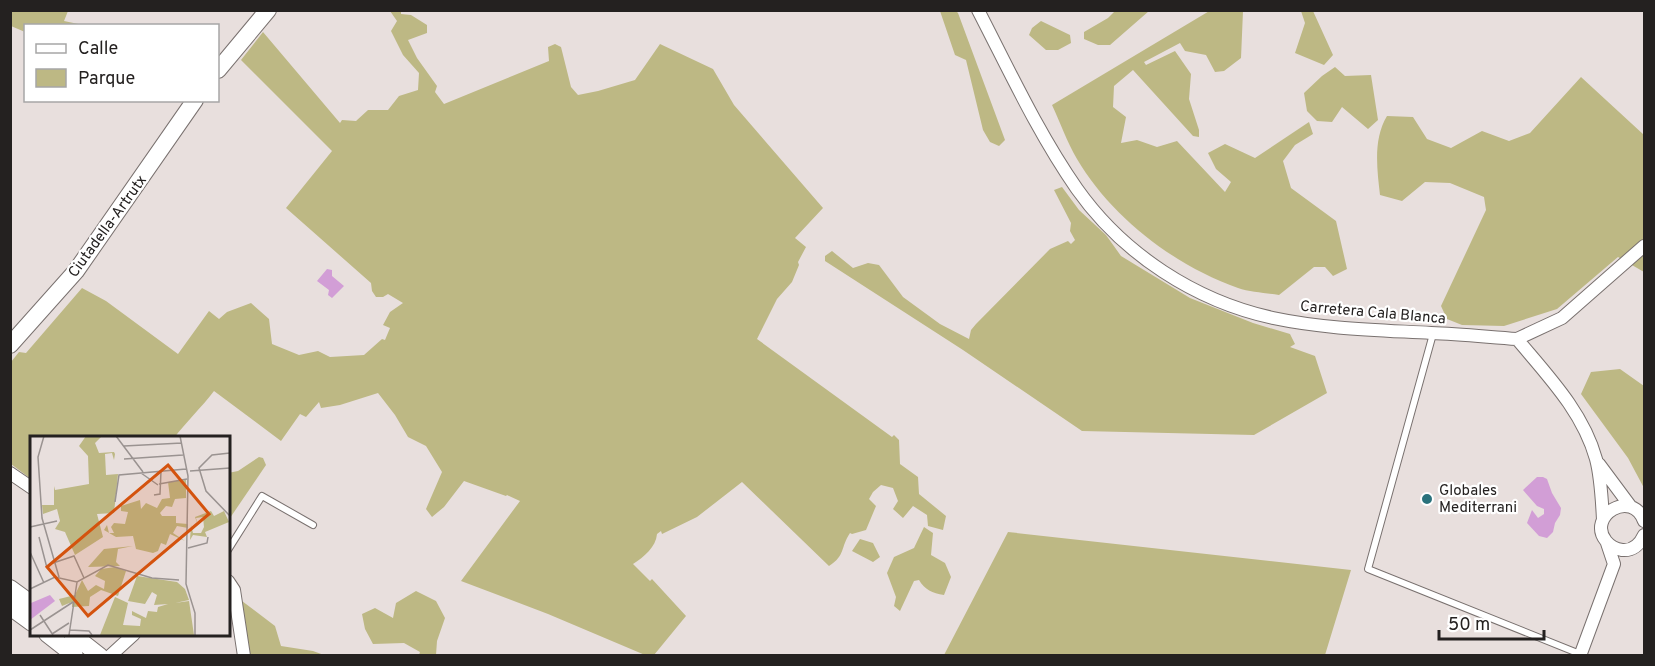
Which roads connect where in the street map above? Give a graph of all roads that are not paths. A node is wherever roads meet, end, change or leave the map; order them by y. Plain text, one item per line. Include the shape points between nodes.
1 (268, 10) edge
2 (978, 10) edge
3 (219, 69) edge
4 (194, 102) edge
5 (1644, 246) edge
6 (1434, 333) junction
7 (1517, 339) junction
8 (10, 345) edge
9 (1596, 461) junction
10 (10, 473) edge
11 (30, 487) edge
12 (1631, 507) junction
13 (1644, 518) edge
14 (1603, 520) junction
15 (313, 525) dead end
16 (1644, 535) edge
17 (1607, 543) junction
18 (230, 547) edge
19 (230, 583) edge
20 (10, 588) edge
21 (30, 603) edge
22 (10, 607) edge
23 (30, 622) edge
24 (50, 636) edge
25 (75, 636) edge
26 (132, 636) edge
27 (1580, 655) edge
28 (75, 656) edge
29 (100, 656) edge
30 (110, 656) edge
31 (244, 656) edge

1 - 3 main road
2 - 6 street, Carretera Cala Blanca via 1029,108 1078,190 1106,224 1154,266 1206,296 1273,318 1332,327
4 - 8 main road, Ciutadella-Artrutx via 76,271
5 - 7 street via 1562,318
6 - 7 street, Carretera Cala Blanca
6 - 27 lane via 1368,569
7 - 9 street via 1580,419
9 - 12 street
9 - 14 street
10 - 11 street
12 - 13 street
12 - 14 street via 1610,510
14 - 17 street
15 - 18 lane via 262,496
16 - 17 street via 1640,543 1627,550
17 - 27 street via 1614,564
19 - 31 street
20 - 21 main road
22 - 23 main road
24 - 28 main road
25 - 29 main road
26 - 30 street

